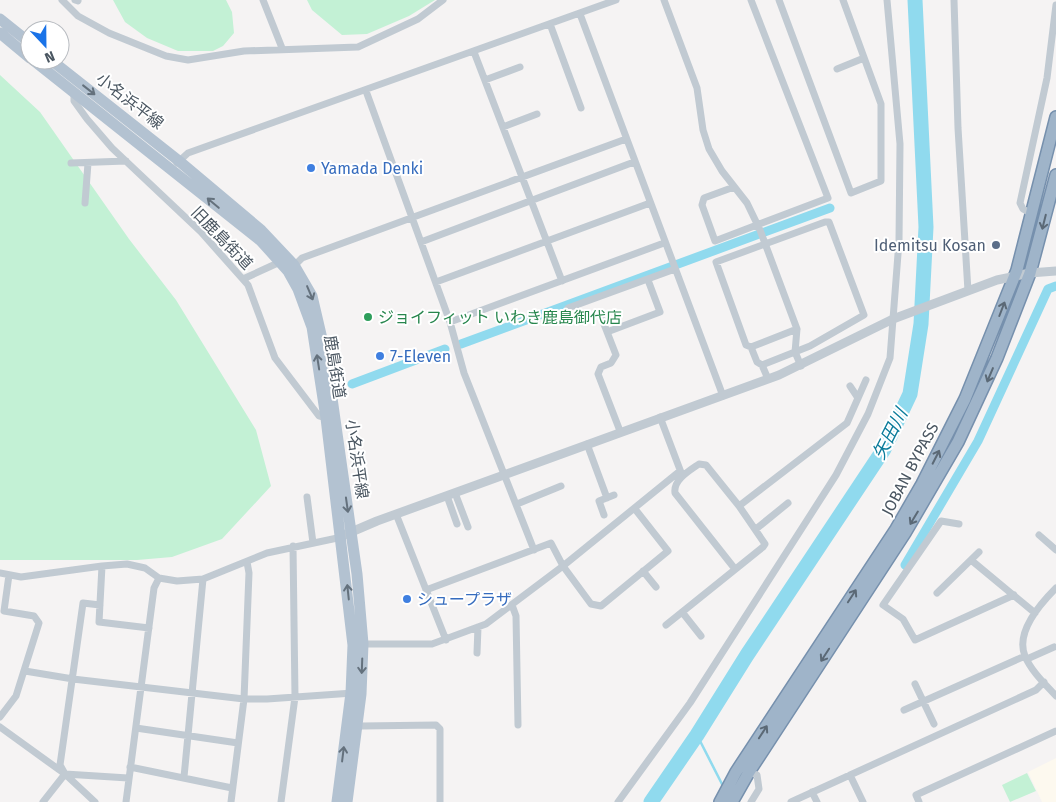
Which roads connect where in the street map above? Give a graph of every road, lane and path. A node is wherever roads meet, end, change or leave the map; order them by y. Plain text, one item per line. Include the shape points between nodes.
1 (62, 0) edge
2 (264, 0) edge
3 (443, 0) edge
4 (616, 0) edge
5 (664, 0) edge
6 (751, 0) edge
7 (779, 0) edge
8 (843, 0) edge
9 (887, 0) edge
10 (954, 0) edge
11 (1056, 5) edge
12 (580, 14) junction
13 (0, 19) edge
14 (550, 24) junction
15 (0, 33) edge
16 (20, 35) edge
17 (282, 48) junction
18 (20, 50) edge
19 (474, 52) junction
20 (864, 58) junction
21 (520, 67) dead end
22 (837, 69) dead end
23 (45, 70) edge
24 (63, 70) edge
25 (485, 80) junction
26 (366, 91) junction
27 (74, 93) junction
28 (581, 108) dead end
29 (537, 114) dead end
30 (1056, 117) edge
31 (503, 127) junction
32 (626, 140) junction
33 (126, 161) junction
34 (634, 162) junction
35 (71, 163) dead end
36 (88, 163) junction
37 (175, 164) junction
38 (1056, 175) edge
39 (522, 177) junction
40 (734, 187) junction
41 (531, 202) junction
42 (85, 203) dead end
43 (650, 203) junction
44 (1032, 214) junction
45 (412, 218) junction
46 (759, 227) junction
47 (764, 241) junction
48 (420, 242) junction
49 (546, 242) junction
50 (664, 243) junction
51 (287, 266) junction
52 (674, 269) junction
53 (1056, 271) edge
54 (1030, 273) junction
55 (1015, 276) junction
56 (243, 279) junction
57 (648, 280) junction
58 (562, 281) junction
59 (436, 282) junction
60 (968, 291) junction
61 (568, 308) dead end
62 (897, 318) junction
63 (602, 319) dead end
64 (450, 322) junction
65 (797, 329) junction
66 (607, 332) junction
67 (751, 347) junction
68 (794, 352) junction
69 (762, 365) junction
70 (800, 366) junction
71 (768, 379) junction
72 (866, 380) dead end
73 (850, 386) dead end
74 (723, 396) junction
75 (858, 398) junction
76 (660, 417) junction
77 (326, 418) junction
78 (620, 431) junction
79 (587, 444) junction
80 (681, 474) junction
81 (504, 475) junction
82 (561, 486) dead end
83 (451, 494) junction
84 (307, 498) dead end
85 (788, 503) dead end
86 (517, 504) junction
87 (739, 506) junction
88 (636, 509) junction
89 (396, 514) junction
90 (604, 515) dead end
91 (457, 524) dead end
92 (959, 524) dead end
93 (468, 527) dead end
94 (756, 529) junction
95 (346, 534) junction
96 (1039, 535) dead end
97 (314, 543) junction
98 (293, 546) junction
99 (534, 550) junction
100 (1056, 550) edge
101 (980, 552) dead end
102 (971, 560) junction
103 (247, 562) junction
104 (102, 566) junction
105 (563, 566) junction
106 (735, 569) junction
107 (643, 571) junction
108 (0, 573) edge
109 (9, 575) junction
110 (158, 578) junction
111 (203, 579) junction
112 (656, 587) dead end
113 (1056, 588) edge
114 (426, 590) junction
115 (936, 593) dead end
116 (1014, 595) junction
117 (100, 605) junction
118 (512, 605) junction
119 (682, 612) junction
120 (1035, 613) junction
121 (666, 625) dead end
122 (478, 627) junction
123 (149, 628) junction
124 (701, 636) dead end
125 (446, 640) junction
126 (358, 645) junction
127 (1054, 647) dead end
128 (477, 653) dead end
129 (1026, 657) junction
130 (25, 671) junction
131 (73, 679) junction
132 (1044, 682) junction
133 (915, 684) dead end
134 (143, 688) junction
135 (193, 693) junction
136 (356, 693) junction
137 (1056, 696) edge
138 (295, 697) junction
139 (244, 699) junction
140 (924, 702) junction
141 (904, 710) dead end
142 (0, 717) edge
143 (934, 724) dead end
144 (518, 725) dead end
145 (362, 726) dead end
146 (0, 727) edge
147 (136, 728) junction
148 (1056, 731) edge
149 (189, 736) junction
150 (238, 742) junction
151 (130, 767) junction
152 (749, 772) junction
153 (65, 774) junction
154 (850, 774) junction
155 (184, 777) junction
156 (128, 778) junction
157 (232, 788) junction
158 (812, 792) junction
159 (43, 802) edge
160 (95, 802) edge
161 (126, 802) edge
162 (231, 802) edge
163 (281, 802) edge
164 (337, 802) edge
165 (347, 802) edge
166 (440, 802) edge
167 (618, 802) edge
168 (720, 802) edge
169 (732, 802) edge
170 (751, 802) edge
171 (791, 802) edge
172 (817, 802) edge
173 (863, 802) edge
174 (919, 802) edge

1 - 17 street via 78,16 109,33 166,56 195,60
2 - 17 street
3 - 17 street via 418,19 358,46
4 - 12 street
5 - 40 street via 697,88 709,149
6 - 46 street via 828,198
7 - 20 street via 851,193 882,181 881,104
8 - 20 street
9 - 62 street via 900,144
10 - 60 street
11 - 44 street via 1047,78 1020,203
12 - 14 street
12 - 32 street
13 - 16 main road
14 - 19 street
14 - 28 street
15 - 18 main road
19 - 25 street
19 - 26 street
20 - 22 street
21 - 25 street
23 - 27 main road
24 -> 37 main road, 小名浜平線
25 - 31 street
26 - 37 street via 188,153
26 - 45 street
27 - 33 street, 旧鹿島街道 via 74,101 87,119
27 - 37 main road
29 - 31 street
30 - 44 highway, JOBAN BYPASS
31 - 39 street
32 - 34 street
32 - 39 street
33 - 36 street
33 - 56 street, 旧鹿島街道 via 201,232
34 - 41 street
34 - 43 street
35 - 36 street
36 - 42 street
37 - 51 main road, 小名浜平線 via 272,241
38 -> 54 highway, JOBAN BYPASS
39 - 41 street
39 - 45 street
40 - 46 street via 747,203
40 - 46 street via 704,198 702,205 715,242
41 - 48 street
41 - 49 street
43 - 49 street
43 - 50 street
44 - 55 highway, JOBAN BYPASS
45 - 48 street
45 - 51 street
46 - 47 street
47 - 65 street
47 - 67 street via 716,262 746,344
47 - 68 street via 829,222 864,315
48 - 59 street
49 - 58 street
49 - 59 street
50 - 52 street
50 - 58 street
51 - 56 street
77 -> 51 main road, 鹿島街道 via 312,327
51 -> 95 main road, 小名浜平線 via 312,296 320,322
52 - 57 street
52 - 74 street
53 - 54 street
54 - 55 street
54 -> 152 highway, JOBAN BYPASS via 978,402 932,488
55 - 60 street
168 -> 55 highway, JOBAN BYPASS via 736,772 896,529 922,484 965,399
56 - 77 street, 旧鹿島街道 via 249,287 275,358 319,416
57 - 61 street
57 - 66 street via 660,312
58 - 64 street
59 - 64 street
60 - 62 street
62 - 70 street
62 - 167 street via 890,358 868,414 844,461 690,703
63 - 66 street
64 - 81 street via 464,372
65 - 67 street
65 - 68 street
66 - 78 street via 616,355 598,374
67 - 69 street via 757,362
68 - 69 street
68 - 70 street
69 - 71 street
70 - 71 street
71 - 74 street
72 - 75 street
73 - 75 street
74 - 76 street
75 - 87 street via 848,423
76 - 78 street
76 - 80 street
77 - 95 main road, 鹿島街道
78 - 79 street
79 - 81 street
79 - 90 street via 610,496 599,501
80 - 87 street via 704,464
80 - 88 street
80 - 106 street via 675,493
81 - 83 street
81 - 86 street
82 - 86 street
83 - 89 street
83 - 91 street
83 - 93 street
84 - 97 street
85 - 94 street
86 - 99 street
87 - 94 street
88 - 105 street
88 - 107 street via 668,551
89 - 95 street
89 - 114 street
92 - 116 street via 940,521 883,606 903,619 915,640
94 - 106 street via 764,545
95 - 97 street
95 - 126 main road, 小名浜平線
96 - 100 street
97 - 98 street
98 - 103 street
98 - 138 street
99 - 105 street via 551,543
99 - 114 street
101 - 102 street
102 - 115 street
102 - 116 street
103 - 111 street
103 - 139 street
104 - 109 street via 21,577
104 - 110 street via 127,564 145,568
104 - 117 street
105 - 107 street via 591,604 601,606
105 - 118 street
106 - 119 street
107 - 112 street
108 - 109 street
109 - 130 street via 4,612 34,616 39,623
110 - 111 street via 177,582
110 - 123 street
111 - 135 street
113 - 120 street
114 - 125 street
116 - 120 street
117 - 123 street via 99,622
117 - 131 street via 83,603
118 - 122 street
118 - 144 street via 516,616
119 - 121 street
119 - 124 street
120 - 129 street via 1024,639
122 - 125 street
122 - 128 street
123 - 134 street
125 - 126 street via 432,644
126 - 136 main road, 小名浜平線
127 - 129 street
129 - 132 street
129 - 140 street
130 - 131 street
130 - 142 street via 16,696
131 - 134 street
131 - 153 street via 60,765
132 - 137 street
132 - 154 street via 1036,690
133 - 140 street
134 - 135 street
134 - 147 street
135 - 139 street
135 - 149 street
136 - 138 street
164 -> 136 main road
136 - 165 main road, 小名浜平線
138 - 139 street
138 - 163 street
139 - 150 street
140 - 141 street
140 - 143 street
145 - 166 street via 436,725 440,729
146 - 153 street
147 - 149 street
147 - 151 street
148 - 174 street via 916,795
149 - 150 street
149 - 155 street
150 - 157 street
151 - 155 street
151 - 156 street
152 - 169 highway, JOBAN BYPASS
152 - 170 street via 757,775 759,790
153 - 156 street
153 - 159 street
153 - 160 street
154 - 158 street
154 - 173 street
155 - 157 street
156 - 161 street
157 - 162 street
158 - 171 street
158 - 172 street

